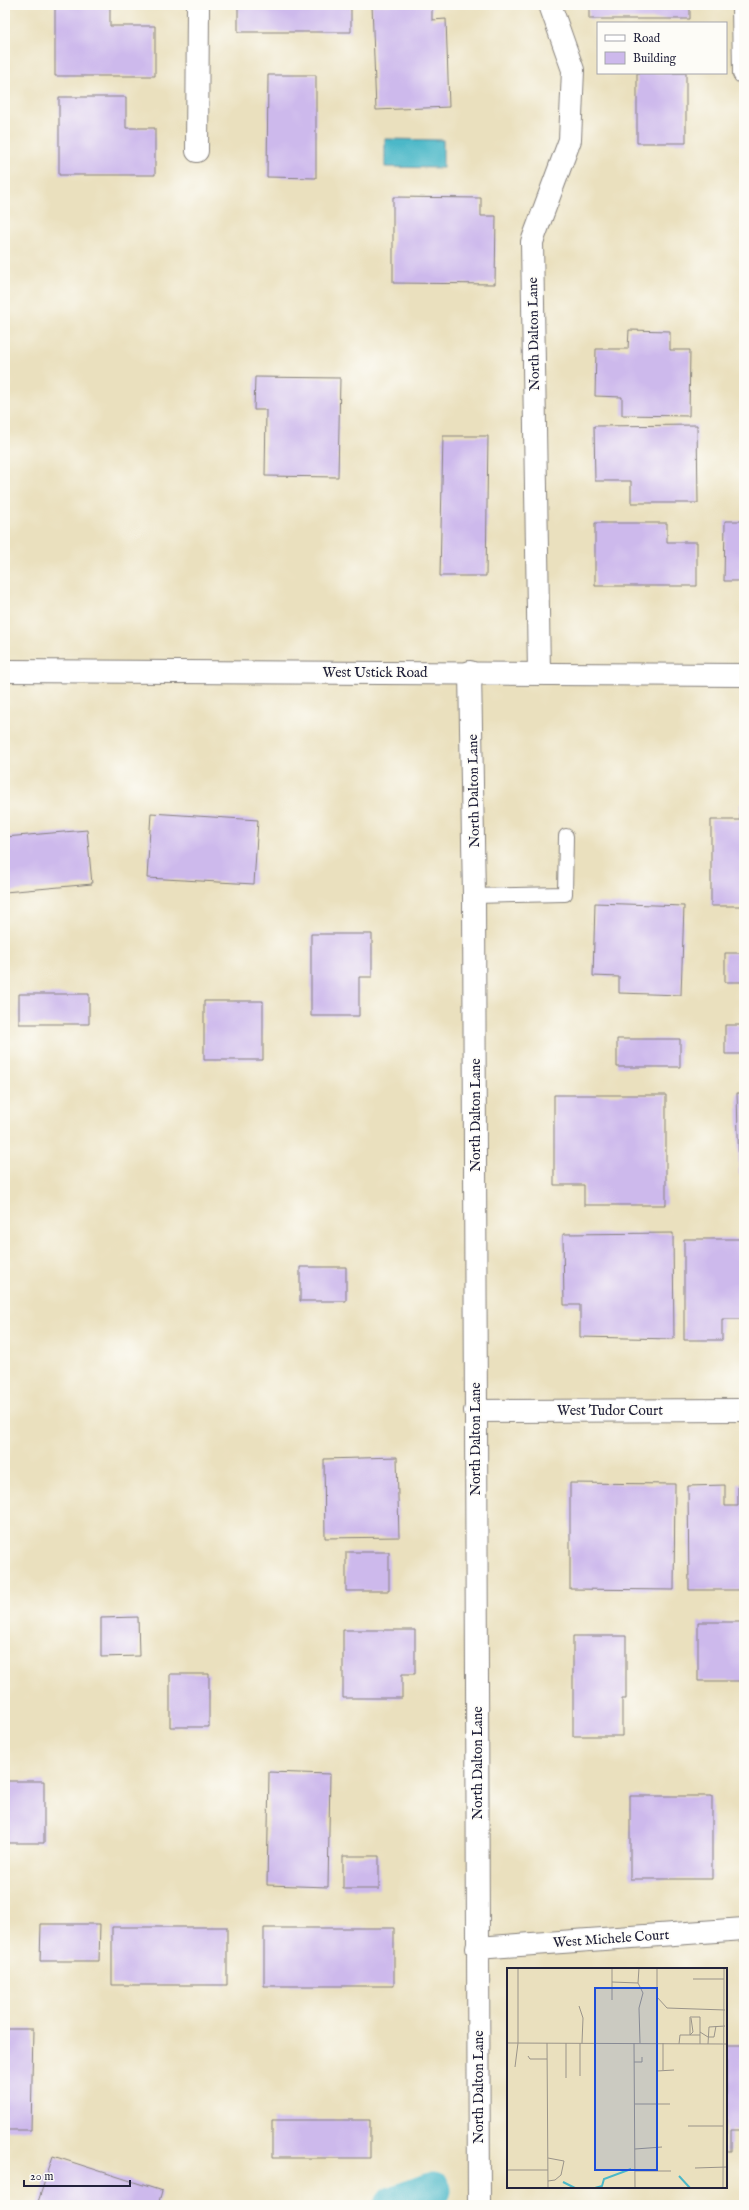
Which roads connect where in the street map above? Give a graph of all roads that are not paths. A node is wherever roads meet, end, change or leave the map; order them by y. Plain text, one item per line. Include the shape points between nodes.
1 (198, 5) edge
2 (550, 5) edge
3 (743, 5) edge
4 (744, 73) edge
5 (197, 151) dead end
6 (5, 671) edge
7 (470, 672) junction
8 (539, 673) junction
9 (744, 675) edge
10 (566, 836) dead end
11 (474, 896) junction
12 (744, 1410) edge
13 (475, 1411) junction
14 (744, 1929) edge
15 (477, 1948) junction
16 (479, 2205) edge

1 - 5 street
2 - 8 street, North Dalton Lane via 573,70 570,140 532,242
3 - 4 street
6 - 7 street, West Ustick Road
7 - 8 street, West Ustick Road
7 - 11 street, North Dalton Lane
8 - 9 street, West Ustick Road
10 - 11 lane via 565,894
11 - 13 street, North Dalton Lane
12 - 13 street, West Tudor Court
13 - 15 street, North Dalton Lane
14 - 15 street, West Michele Court
15 - 16 street, North Dalton Lane

